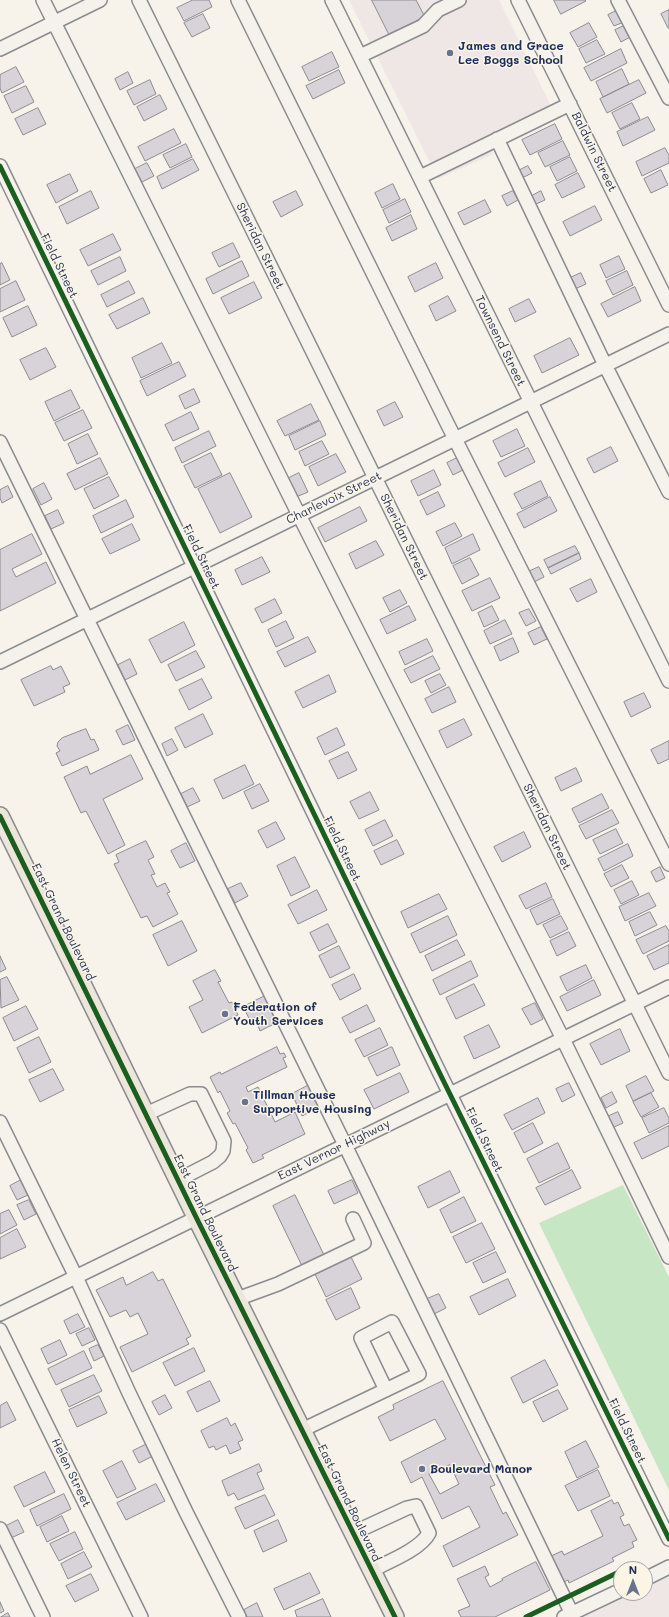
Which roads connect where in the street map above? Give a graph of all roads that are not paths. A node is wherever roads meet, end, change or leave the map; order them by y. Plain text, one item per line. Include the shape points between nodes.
1 (43, 0) edge
2 (100, 0) edge
3 (139, 0) edge
4 (238, 0) edge
5 (332, 0) edge
6 (459, 0) edge
7 (518, 0) edge
8 (618, 0) edge
9 (54, 22) junction
10 (0, 49) edge
11 (360, 56) junction
12 (669, 98) edge
13 (570, 104) junction
14 (497, 140) junction
15 (0, 166) edge
16 (420, 177) junction
17 (669, 305) edge
18 (669, 334) edge
19 (605, 365) junction
20 (530, 402) junction
21 (456, 439) junction
22 (0, 442) edge
23 (375, 478) junction
24 (669, 492) edge
25 (299, 515) junction
26 (194, 567) junction
27 (87, 620) junction
28 (0, 662) edge
29 (669, 681) edge
30 (0, 816) edge
31 (669, 864) edge
32 (669, 987) edge
33 (634, 1004) junction
34 (563, 1039) junction
35 (669, 1073) edge
36 (450, 1094) junction
37 (146, 1114) junction
38 (0, 1122) edge
39 (345, 1145) junction
40 (178, 1180) junction
41 (196, 1217) junction
42 (353, 1218) dead end
43 (669, 1257) edge
44 (76, 1277) junction
45 (237, 1300) junction
46 (0, 1314) edge
47 (0, 1330) edge
48 (386, 1390) junction
49 (302, 1430) junction
50 (0, 1529) edge
51 (353, 1533) junction
52 (669, 1538) edge
53 (669, 1567) edge
54 (372, 1570) junction
55 (653, 1574) edge
56 (613, 1594) edge
57 (568, 1615) edge
58 (43, 1617) edge
59 (141, 1617) edge
60 (239, 1617) edge
61 (395, 1617) edge

1 - 9 street
2 - 9 street
3 - 23 street, Sheridan Street
4 - 21 street
5 - 11 street, Townsend Street
6 - 11 street via 438,10 423,26
7 - 13 street, Baldwin Street
8 - 12 street
9 - 10 street
9 - 25 street
11 - 16 street, Townsend Street
13 - 14 street
13 - 17 street, Baldwin Street
14 - 16 street
14 - 19 street
15 - 26 street, Field Street
16 - 20 street, Townsend Street
18 - 19 street, Charlevoix Street
19 - 20 street, Charlevoix Street
19 - 24 street
20 - 21 street, Charlevoix Street
20 - 29 street, Townsend Street
21 - 23 street, Charlevoix Street
21 - 31 street
22 - 27 street
23 - 25 street, Charlevoix Street
23 - 33 street, Sheridan Street
25 - 26 street, Charlevoix Street
25 - 34 street
26 - 27 street, Charlevoix Street
26 - 36 street, Field Street
27 - 28 street, Charlevoix Street
27 - 39 street
30 - 37 main road, East Grand Boulevard
32 - 33 street, East Vernor Highway
33 - 34 street, East Vernor Highway
33 - 35 street, Sheridan Street
34 - 36 street, East Vernor Highway
34 - 43 street
36 - 39 street, East Vernor Highway
36 - 52 street, Field Street
37 - 40 main road, East Grand Boulevard
37 - 40 street via 190,1094 201,1094 224,1141 223,1151 213,1162
38 - 44 street
39 - 41 street, East Vernor Highway
39 - 57 street
40 - 41 main road, East Grand Boulevard
41 - 44 street, East Vernor Highway
41 - 45 main road, East Grand Boulevard
42 - 45 street via 364,1243 278,1284
44 - 46 street, East Vernor Highway
44 - 60 street via 166,1470
45 - 49 main road, East Grand Boulevard
47 - 59 street, Helen Street
48 - 48 street via 418,1374 392,1322 361,1338
48 - 49 street
49 - 51 main road, East Grand Boulevard
50 - 58 street
51 - 54 main road, East Grand Boulevard
51 - 54 street via 416,1506 429,1533 426,1540
53 - 55 street
54 - 61 main road, East Grand Boulevard
56 - 57 street

